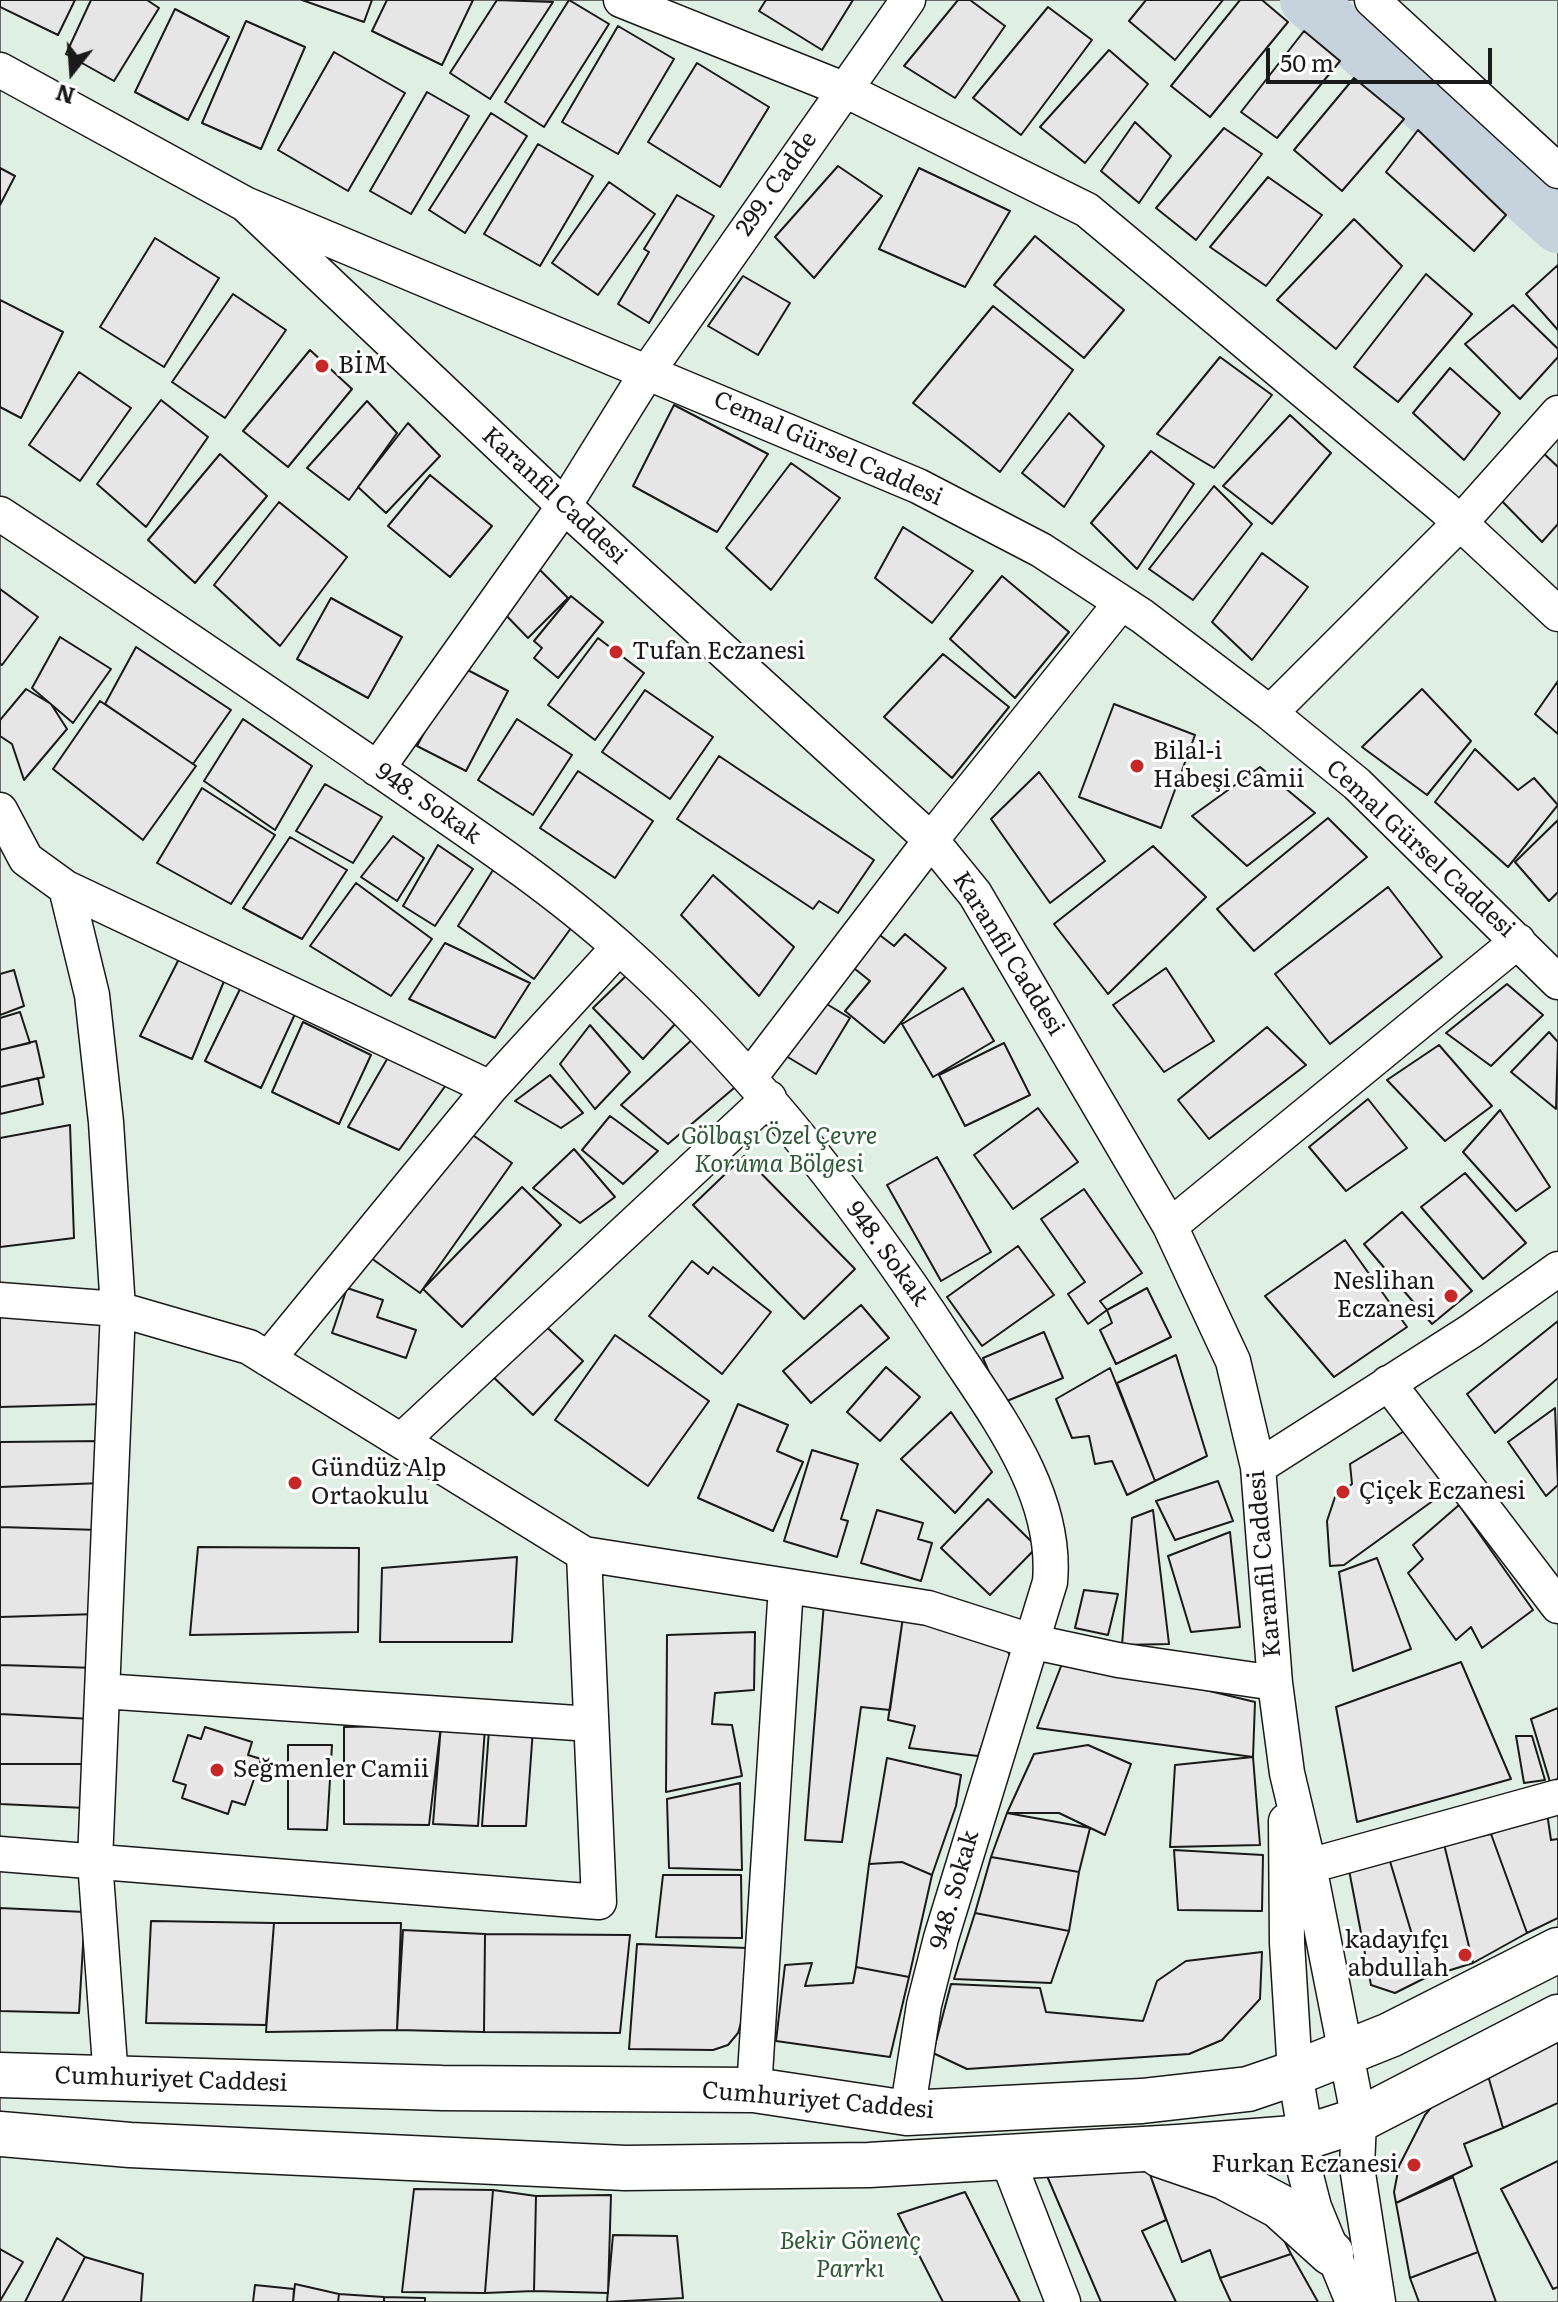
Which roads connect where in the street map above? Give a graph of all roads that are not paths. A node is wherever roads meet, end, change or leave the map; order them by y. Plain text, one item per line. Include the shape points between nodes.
1 (621, 0) edge
2 (908, 0) edge
3 (1372, 0) edge
4 (0, 70) edge
5 (843, 89) junction
6 (1558, 171) edge
7 (245, 204) junction
8 (648, 371) junction
9 (1558, 413) edge
10 (564, 506) junction
11 (0, 514) edge
12 (1460, 523) junction
13 (1121, 603) junction
14 (1558, 614) edge
15 (1270, 713) junction
16 (377, 769) junction
17 (0, 810) edge
18 (931, 840) junction
19 (66, 888) junction
20 (1518, 941) junction
21 (619, 947) junction
22 (1558, 982) edge
23 (490, 1088) junction
24 (759, 1088) junction
25 (1170, 1226) junction
26 (1558, 1269) edge
27 (0, 1300) edge
28 (118, 1309) junction
29 (268, 1359) junction
30 (1388, 1383) junction
31 (401, 1441) junction
32 (1258, 1467) junction
33 (584, 1554) junction
34 (786, 1586) junction
35 (1558, 1606) edge
36 (1034, 1642) junction
37 (1275, 1683) junction
38 (102, 1691) junction
39 (591, 1724) junction
40 (1287, 1773) junction
41 (1558, 1797) edge
42 (0, 1854) edge
43 (95, 1861) junction
44 (1309, 1866) junction
45 (1558, 1950) edge
46 (1558, 2017) edge
47 (1346, 2051) junction
48 (1295, 2073) junction
49 (0, 2075) edge
50 (111, 2079) junction
51 (754, 2090) junction
52 (907, 2113) junction
53 (1359, 2120) junction
54 (0, 2134) edge
55 (1306, 2137) junction
56 (1143, 2149) junction
57 (1007, 2158) junction
58 (1331, 2253) junction
59 (1063, 2302) edge
60 (1353, 2302) edge
61 (1378, 2302) edge

1 - 5 street
2 - 5 street, 299. Cadde
3 - 6 street
4 - 7 street, Cemal Gürsel Caddesi
5 - 8 street, 299. Cadde
5 - 12 street via 1087,210
7 - 8 street, Cemal Gürsel Caddesi
7 - 10 street, Karanfil Caddesi
8 - 10 street, 299. Cadde
8 - 13 street, Cemal Gürsel Caddesi via 918,486 1041,550
9 - 12 street
10 - 16 street, 299. Cadde
10 - 18 street, Karanfil Caddesi
11 - 16 street, 948. Sokak
12 - 14 street
12 - 15 street
13 - 15 street, Cemal Gürsel Caddesi
13 - 18 street
15 - 20 street, Cemal Gürsel Caddesi via 1357,784
16 - 21 street, 948. Sokak via 521,868
17 - 19 street via 26,859
18 - 24 street
18 - 25 street, Karanfil Caddesi via 975,894
19 - 23 street
19 - 28 street via 92,995
20 - 22 street, Cemal Gürsel Caddesi
20 - 25 street
21 - 23 street
21 - 24 street, 948. Sokak
23 - 29 street
24 - 31 street
24 - 36 street, 948. Sokak via 915,1291 1001,1422 1035,1488 1052,1557
25 - 32 street, Karanfil Caddesi via 1233,1361
26 - 30 street
27 - 28 street
28 - 29 street via 249,1347
28 - 38 street
29 - 31 street
30 - 32 street
30 - 35 street
31 - 33 street
32 - 37 street, Karanfil Caddesi
33 - 34 street
33 - 39 street
34 - 36 street via 928,1608
34 - 51 street
36 - 37 street
36 - 52 street, 948. Sokak via 941,1938
37 - 40 street, Karanfil Caddesi
38 - 39 street
38 - 43 street
39 - 43 street via 599,1902
40 - 44 street, Karanfil Caddesi
40 - 48 street, Karanfil Caddesi via 1286,1928
41 - 44 street
42 - 43 street
43 - 50 street
44 - 47 street, Karanfil Caddesi
45 - 47 main road, Cumhuriyet Caddesi via 1390,2035
46 - 53 main road, Cumhuriyet Caddesi
47 - 48 main road, Cumhuriyet Caddesi
47 - 53 street, Karanfil Caddesi
48 - 52 main road, Cumhuriyet Caddesi via 1248,2089 1198,2096
48 - 55 street, Karanfil Caddesi
49 - 50 main road, Cumhuriyet Caddesi
50 - 51 main road, Cumhuriyet Caddesi
51 - 52 main road, Cumhuriyet Caddesi
53 - 55 main road, Cumhuriyet Caddesi
53 - 61 street, Karanfil Caddesi via 1357,2167
54 - 57 main road, Cumhuriyet Caddesi via 625,2168
55 - 56 main road, Cumhuriyet Caddesi
55 - 58 street, Karanfil Caddesi via 1304,2168
56 - 57 main road, Cumhuriyet Caddesi
56 - 58 main road via 1224,2177 1279,2206
57 - 59 street
58 - 60 street, Karanfil Caddesi

